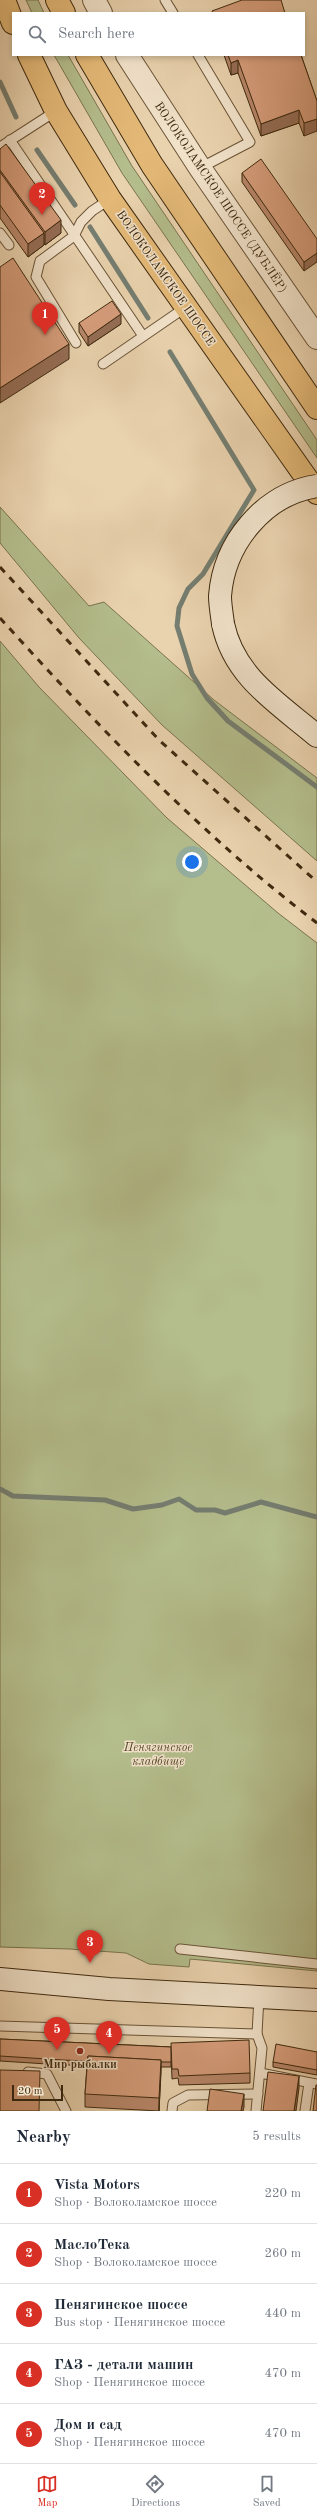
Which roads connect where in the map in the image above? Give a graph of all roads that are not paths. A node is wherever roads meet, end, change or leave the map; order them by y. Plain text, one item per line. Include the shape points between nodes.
1 (4, 0) edge
2 (57, 0) edge
3 (94, 0) edge
4 (165, 0) edge
5 (63, 12) edge
6 (101, 12) edge
7 (172, 12) edge
8 (12, 20) edge
9 (29, 56) edge
10 (88, 56) edge
11 (128, 56) edge
12 (199, 56) edge
13 (56, 111) junction
14 (10, 140) junction
15 (0, 147) edge
16 (200, 168) junction
17 (110, 199) junction
18 (0, 233) edge
19 (74, 236) junction
20 (9, 245) dead end
21 (186, 307) junction
22 (143, 336) junction
23 (317, 338) edge
24 (76, 343) dead end
25 (103, 364) dead end
26 (317, 408) edge
27 (317, 486) edge
28 (317, 493) edge
29 (317, 736) edge
30 (180, 1949) dead end
31 (317, 1964) edge
32 (0, 1979) edge
33 (259, 1997) junction
34 (317, 2000) edge
35 (0, 2026) edge
36 (257, 2034) junction
37 (16, 2071) edge
38 (260, 2073) junction
39 (313, 2083) edge
40 (258, 2094) junction
41 (66, 2111) edge
42 (172, 2111) edge
43 (256, 2111) edge
44 (305, 2111) edge

1 - 8 main road
2 - 5 main road
3 - 6 main road
4 - 7 lane
9 - 13 main road, ВОЛОКОЛАМСКОЕ ШОССЕ
10 - 26 main road via 152,165
11 - 16 main road, ВОЛОКОЛАМСКОЕ ШОССЕ (ДУБЛЁР)
12 - 16 lane via 250,142
13 - 14 lane
13 - 17 main road, ВОЛОКОЛАМСКОЕ ШОССЕ
14 - 15 lane
14 - 19 lane
16 - 23 main road, ВОЛОКОЛАМСКОЕ ШОССЕ (ДУБЛЁР)
17 - 19 lane via 81,222
17 - 21 main road, ВОЛОКОЛАМСКОЕ ШОССЕ
18 - 20 lane
19 - 22 lane
19 - 24 lane via 40,261 36,277
21 - 22 lane
21 - 28 main road, ВОЛОКОЛАМСКОЕ ШОССЕ
22 - 25 lane
27 - 29 main road, bridge via 299,490 270,506 243,533 230,557 220,596 223,624 232,654 242,669 258,687
30 - 31 lane
32 - 33 main road via 109,1989
33 - 34 main road
33 - 36 lane
35 - 36 lane
36 - 38 lane via 262,2048
37 - 41 lane via 47,2074
38 - 39 lane
38 - 40 lane
39 - 44 lane
40 - 42 lane via 188,2095 173,2103
40 - 43 lane

